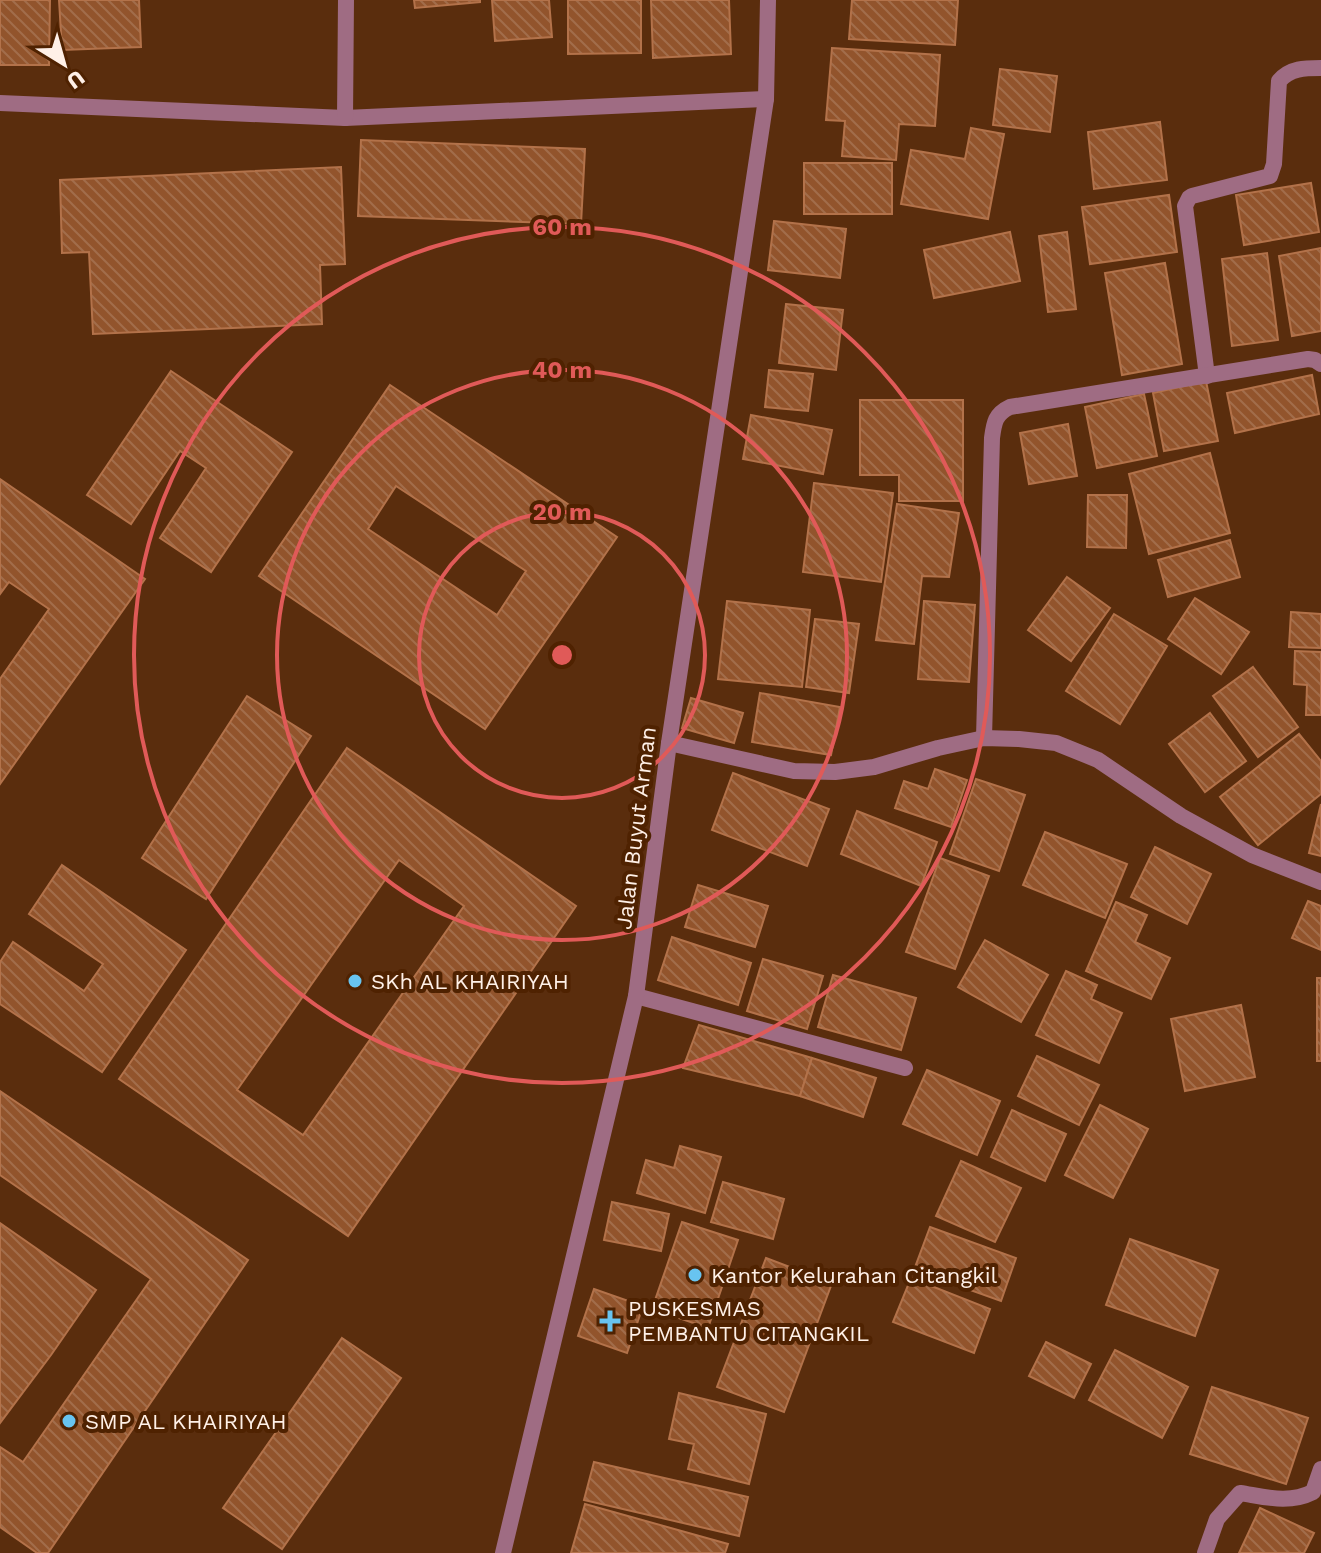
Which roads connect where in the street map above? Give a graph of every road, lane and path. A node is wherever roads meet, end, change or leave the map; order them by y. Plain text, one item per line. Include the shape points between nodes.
1 (346, 0) edge
2 (768, 0) edge
3 (1321, 68) edge
4 (766, 99) junction
5 (0, 103) edge
6 (345, 118) junction
7 (1321, 364) edge
8 (1207, 376) junction
9 (984, 738) junction
10 (669, 743) junction
11 (1321, 882) edge
12 (636, 996) junction
13 (905, 1068) dead end
14 (1321, 1469) edge
15 (503, 1553) edge
16 (1205, 1553) edge

1 - 6 street
2 - 4 street, Jalan Buyut Arman
3 - 8 street via 1294,70 1279,81 1270,176 1192,196 1185,206
4 - 6 street
4 - 10 street, Jalan Buyut Arman
5 - 6 street
7 - 8 street via 1308,359
8 - 9 street via 1010,407 996,417
9 - 10 street via 835,772 794,771
9 - 11 street via 1056,743 1098,760 1181,816 1252,855
10 - 12 street, Jalan Buyut Arman
12 - 13 street
12 - 15 street, Jalan Buyut Arman
14 - 16 street via 1313,1492 1299,1499 1240,1493 1217,1519

